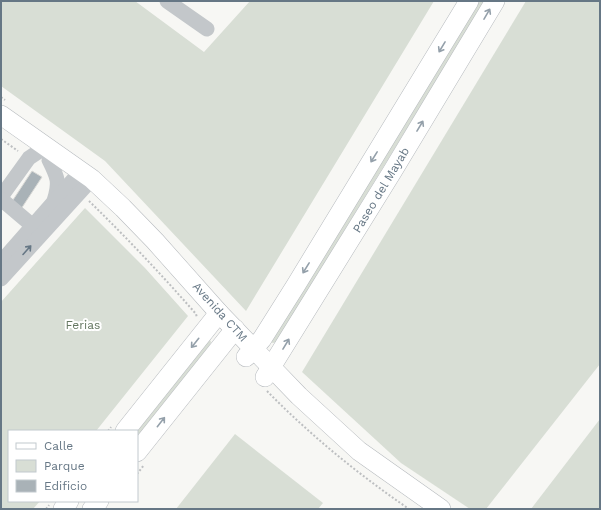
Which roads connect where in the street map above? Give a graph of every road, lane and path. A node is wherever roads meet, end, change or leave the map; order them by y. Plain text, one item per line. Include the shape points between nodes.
1 (469, 1) edge
2 (495, 1) edge
3 (176, 3) edge
4 (206, 29) dead end
5 (1, 115) edge
6 (1, 126) edge
7 (1, 139) edge
8 (40, 154) junction
9 (83, 182) junction
10 (1, 198) edge
11 (53, 201) junction
12 (38, 230) junction
13 (1, 262) edge
14 (1, 279) edge
15 (210, 317) junction
16 (231, 333) junction
17 (249, 352) junction
18 (267, 377) junction
19 (126, 430) edge
20 (138, 451) edge
21 (409, 509) edge
22 (422, 509) edge
23 (441, 509) edge

1 -> 17 main road, Paseo del Mayab via 296,285 262,339
18 -> 2 main road, Paseo del Mayab
3 - 4 street
5 - 8 main road, Avenida CTM
6 - 8 main road, Avenida CTM
7 - 8 path
8 - 9 main road, Avenida CTM
8 - 10 street
8 - 11 street via 56,173 58,186
9 - 11 street
9 - 12 street
9 - 15 main road, Avenida CTM via 124,208 155,241
9 - 15 path via 122,233 196,314
10 - 12 street
11 - 12 street
12 - 13 street
14 -> 12 street
15 - 16 main road, Avenida CTM
15 -> 19 main road
16 - 17 main road, Avenida CTM
20 -> 16 main road
17 - 18 main road, Avenida CTM
18 - 21 path via 316,438
18 - 22 main road, Avenida CTM via 327,437
18 - 23 main road, Avenida CTM via 299,396 360,451

